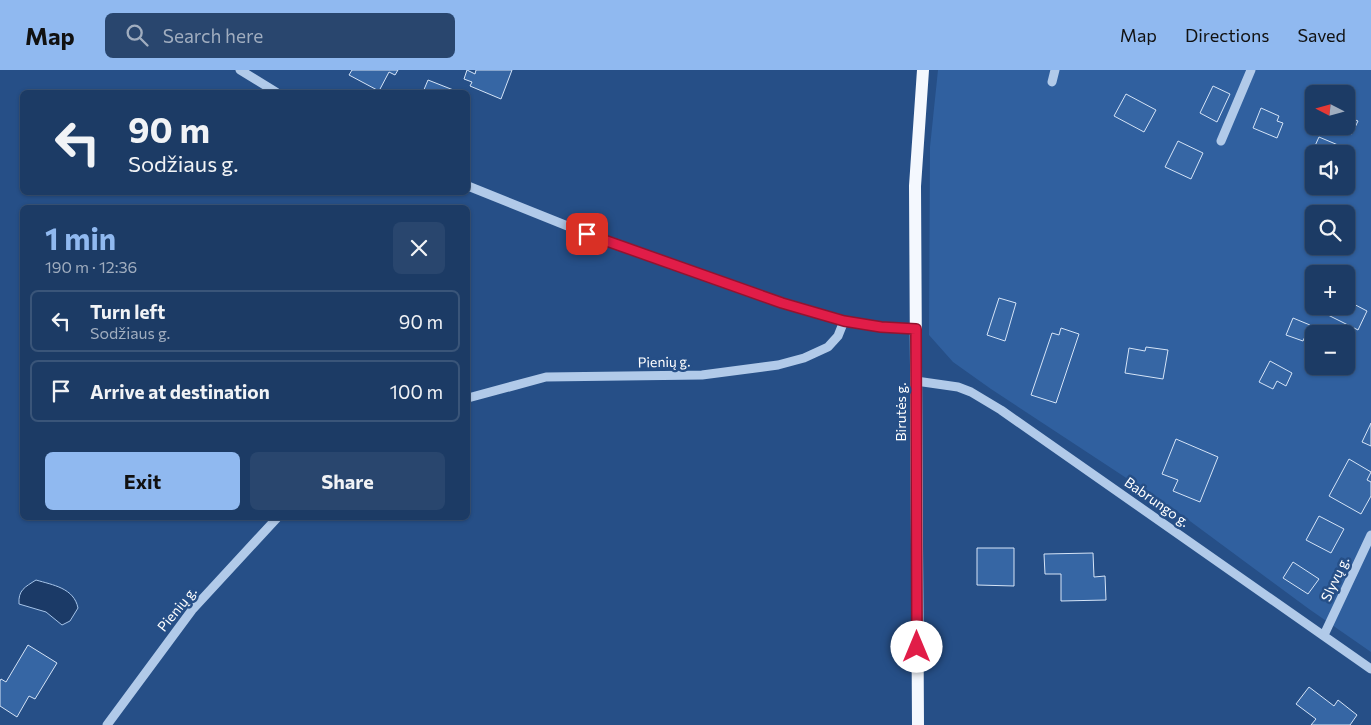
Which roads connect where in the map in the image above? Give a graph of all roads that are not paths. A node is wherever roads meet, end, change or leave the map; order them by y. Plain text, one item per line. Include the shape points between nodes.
1 (240, 70) edge
2 (923, 70) edge
3 (1055, 70) edge
4 (1251, 70) edge
5 (1052, 82) dead end
6 (273, 90) edge
7 (1221, 141) dead end
8 (470, 187) edge
9 (844, 321) junction
10 (916, 329) junction
11 (916, 381) junction
12 (470, 397) edge
13 (275, 520) edge
14 (1371, 535) edge
15 (1324, 635) junction
16 (1371, 669) edge
17 (106, 725) edge
18 (918, 725) edge

1 - 6 street
2 - 10 main road, Birutės g. via 915,186
3 - 5 street
4 - 7 street
8 - 9 street via 579,231 782,303
9 - 10 street
9 - 12 street, Pienių g. via 838,336 828,347 778,365 702,375 546,377
10 - 11 main road, Birutės g.
11 - 15 street, Babrungo g. via 958,387 1001,410
11 - 18 main road, Birutės g.
13 - 17 street, Pienių g. via 192,610
14 - 15 street, Slyvų g.
15 - 16 street, Babrungo g.

